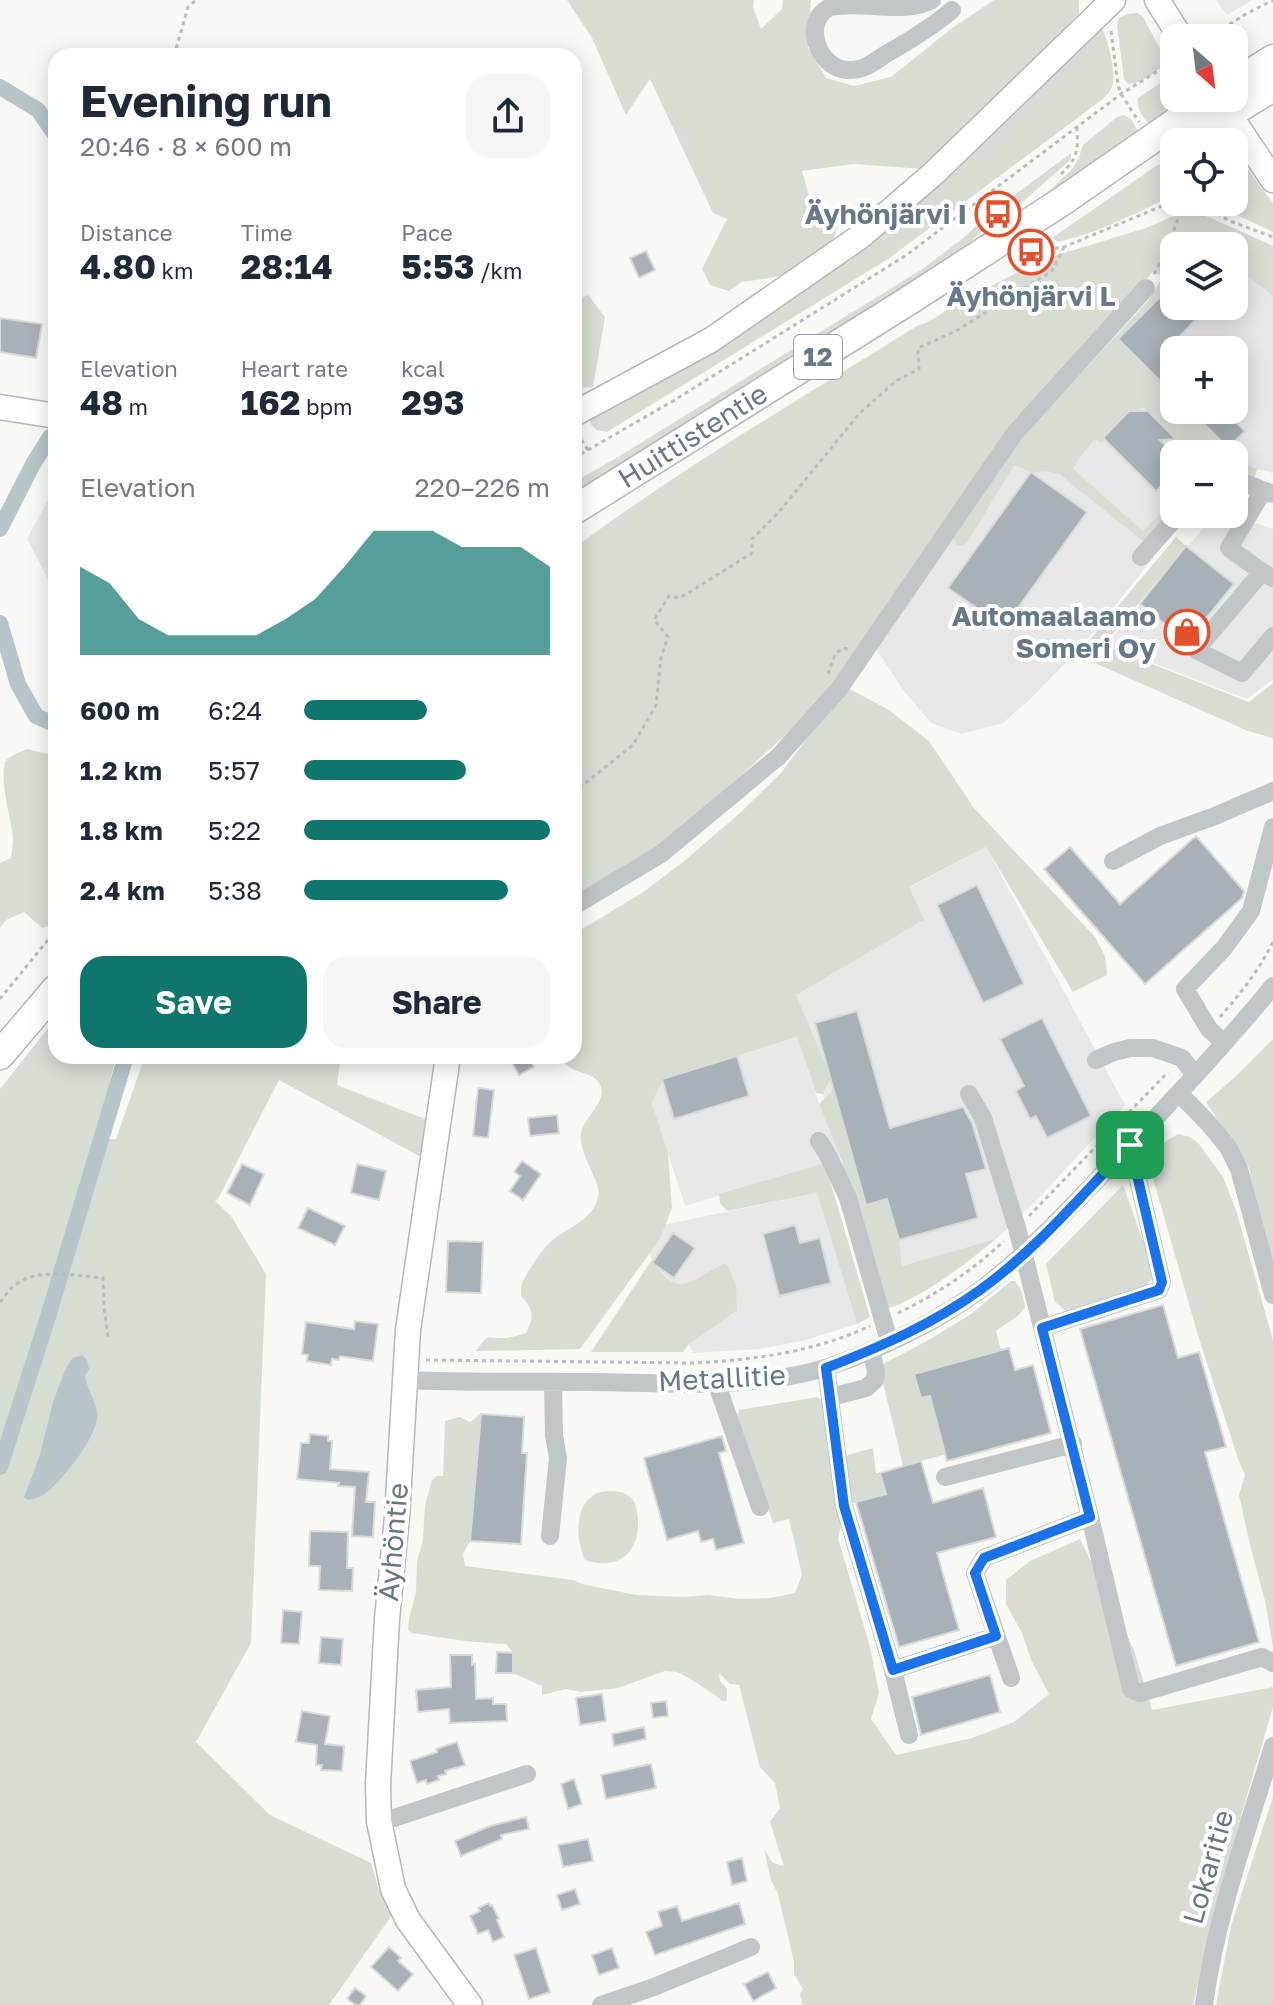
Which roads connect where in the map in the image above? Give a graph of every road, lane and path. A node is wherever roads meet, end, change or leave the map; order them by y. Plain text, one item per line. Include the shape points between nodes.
1 (196, 0) edge
2 (932, 0) edge
3 (1157, 0) edge
4 (1273, 0) edge
5 (899, 2) edge
6 (1110, 2) edge
7 (820, 7) edge
8 (952, 10) dead end
9 (1172, 24) edge
10 (1230, 24) edge
11 (176, 48) edge
12 (1273, 59) edge
13 (1160, 70) edge
14 (1248, 75) edge
15 (1273, 87) edge
16 (1121, 94) junction
17 (1248, 95) edge
18 (1203, 112) edge
19 (1211, 112) edge
20 (1226, 112) edge
21 (1141, 126) dead end
22 (1077, 128) junction
23 (1196, 128) edge
24 (1160, 156) edge
25 (1273, 180) edge
26 (1060, 189) junction
27 (1160, 207) edge
28 (1179, 216) edge
29 (1221, 216) edge
30 (1273, 237) edge
31 (1064, 247) junction
32 (1031, 252) dead end
33 (1146, 288) joint
34 (0, 407) edge
35 (582, 410) edge
36 (48, 415) edge
37 (582, 441) edge
38 (588, 450) junction
39 (582, 453) edge
40 (1248, 484) edge
41 (1268, 492) edge
42 (582, 505) edge
43 (1167, 528) edge
44 (1141, 557) dead end
45 (1267, 575) edge
46 (1273, 636) edge
47 (582, 787) edge
48 (1273, 791) edge
49 (1273, 827) edge
50 (1113, 861) dead end
51 (582, 901) edge
52 (48, 940) edge
53 (1273, 942) edge
54 (1273, 986) edge
55 (48, 998) edge
56 (0, 999) edge
57 (1209, 1029) junction
58 (1224, 1043) junction
59 (0, 1055) edge
60 (1182, 1058) junction
61 (1096, 1060) dead end
62 (447, 1064) edge
63 (1195, 1075) junction
64 (1179, 1093) junction
65 (969, 1094) dead end
66 (819, 1141) dead end
67 (1130, 1145) junction
68 (1017, 1228) junction
69 (1024, 1254) junction
70 (1273, 1295) edge
71 (0, 1302) edge
72 (882, 1321) junction
73 (1042, 1328) junction
74 (108, 1338) dead end
75 (889, 1341) junction
76 (871, 1350) junction
77 (422, 1360) dead end
78 (826, 1368) junction
79 (405, 1380) junction
80 (553, 1382) junction
81 (716, 1382) junction
82 (831, 1397) junction
83 (1073, 1444) junction
84 (945, 1477) dead end
85 (760, 1507) dead end
86 (1090, 1517) junction
87 (550, 1536) dead end
88 (996, 1636) junction
89 (1273, 1663) edge
90 (893, 1670) junction
91 (1011, 1678) dead end
92 (909, 1735) dead end
93 (1273, 1746) edge
94 (527, 1774) dead end
95 (379, 1821) junction
96 (751, 1947) dead end
97 (470, 2005) edge
98 (601, 2005) edge
99 (1204, 2005) edge

1 - 11 path via 188,7
2 - 5 street via 916,5
3 - 9 main road
4 - 10 path
5 - 7 street
6 - 16 path
6 - 35 main road via 933,174 861,236 711,340
7 - 8 street via 816,41 821,55 831,66 847,70 864,68
12 - 14 highway
13 - 16 path
15 - 17 highway, Huittistentie / 12
16 - 21 path
16 - 22 path
18 - 26 highway, Huittistentie / 12
19 - 23 highway, 12
20 - 25 main road
22 - 26 path via 1078,150
22 - 38 path via 905,256
24 - 26 highway, 12
26 - 42 highway, Huittistentie / 12 via 908,301
27 - 31 path
28 - 33 path
29 - 30 path
31 - 32 path
31 - 47 path via 1052,271 956,331 918,348 919,369 896,381 859,414 752,539 752,553 680,598 669,596 654,620 668,637 656,705 633,745
33 - 51 street via 1014,434 839,689 779,756 661,854
34 - 36 main road
37 - 38 path
38 - 39 path
40 - 41 street
41 - 45 street via 1229,548
43 - 44 street
45 - 46 street via 1196,650 1242,673
48 - 50 street via 1160,836
49 - 57 street via 1251,911 1185,989
52 - 56 path
53 - 57 path via 1241,993
54 - 58 street, Metallitie
55 - 59 highway
57 - 58 street
58 - 63 street, Metallitie
60 - 61 street via 1153,1048 1130,1048
60 - 63 street
60 - 68 path
62 - 79 main road, Äyhöntie
63 - 64 street, Metallitie
64 - 67 street, Metallitie
64 - 70 street via 1219,1135 1239,1169
65 - 68 street via 983,1118
66 - 72 street via 848,1198
67 - 69 street, Metallitie
67 - 73 street via 1162,1282 1159,1290
68 - 69 street
68 - 72 path via 985,1259
69 - 73 street
69 - 75 street, Metallitie via 950,1310
71 - 74 path via 27,1278 103,1278
72 - 75 street
72 - 77 path via 833,1341 736,1361
73 - 83 street
75 - 76 street, Metallitie
76 - 78 street, Metallitie
76 - 82 street via 875,1380 866,1388
78 - 81 street, Metallitie
78 - 82 street
79 - 80 street, Metallitie
79 - 95 main road, Äyhöntie via 378,1754
80 - 81 street, Metallitie
80 - 87 street via 558,1458
81 - 85 street
82 - 90 street via 844,1506
83 - 84 street
83 - 86 street
86 - 88 street via 984,1558 975,1573
86 - 89 street via 1131,1689 1140,1693 1262,1657
88 - 90 street
88 - 91 street
90 - 92 street
93 - 99 street, Lokaritie via 1218,1924
94 - 95 street
95 - 97 main road, Äyhöntie via 393,1889 408,1920
96 - 98 street

